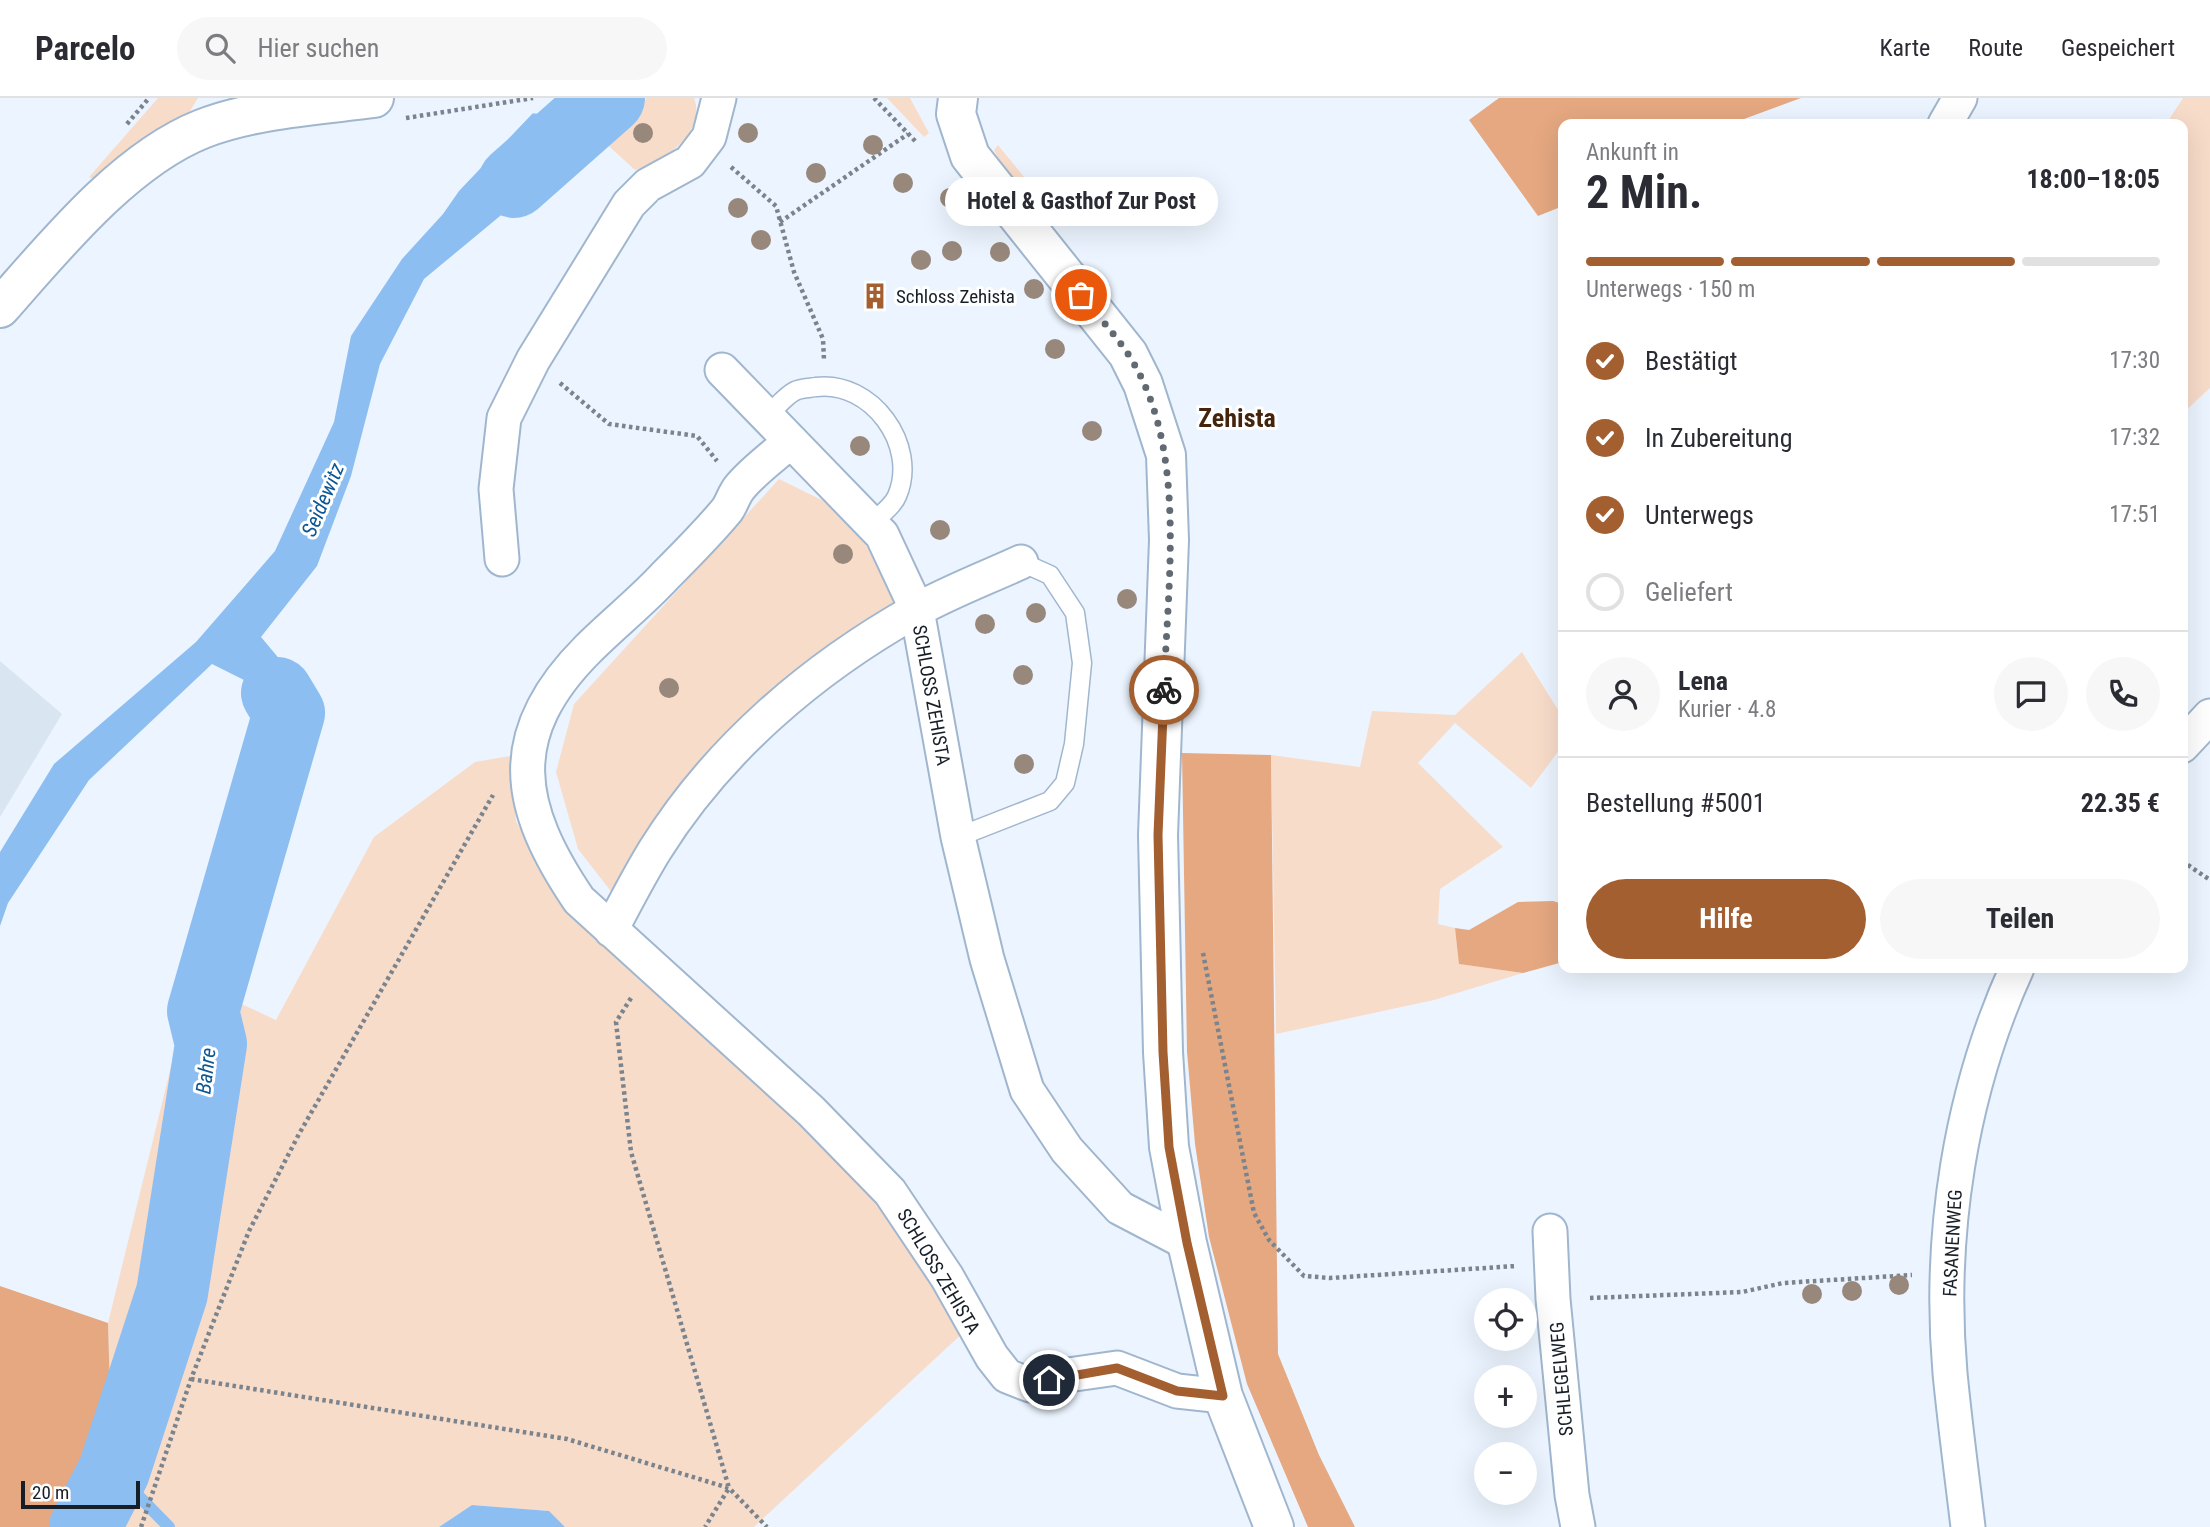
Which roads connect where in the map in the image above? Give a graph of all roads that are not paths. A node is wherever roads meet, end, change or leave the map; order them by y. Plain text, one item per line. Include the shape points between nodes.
1 (719, 98) edge
2 (958, 98) edge
3 (1960, 98) edge
4 (386, 108) edge
5 (229, 109) edge
6 (1948, 119) edge
7 (0, 307) edge
8 (722, 370) dead end
9 (767, 416) junction
10 (791, 441) junction
11 (871, 524) junction
12 (502, 559) dead end
13 (1021, 562) joint
14 (917, 610) junction
15 (2210, 716) edge
16 (2188, 740) edge
17 (958, 837) junction
18 (611, 930) junction
19 (2015, 973) edge
20 (1550, 1231) dead end
21 (1187, 1243) junction
22 (1223, 1396) junction
23 (1275, 1527) edge
24 (1578, 1527) edge
25 (1968, 1527) edge

1 - 12 street via 709,137 690,162 648,185 629,204 533,360 505,418 496,489
2 - 21 main road via 956,114 970,156 1128,354 1143,383 1166,455 1169,540 1158,835 1163,1052 1169,1147
3 - 6 street
4 - 5 main road
5 - 7 main road via 137,170 74,226
8 - 9 street, SCHLOSS ZEHISTA
9 - 10 street, SCHLOSS ZEHISTA
9 - 11 lane via 796,390 825,386 856,393 882,414 899,441 902,468 897,497
10 - 11 street, SCHLOSS ZEHISTA
10 - 18 street, SCHLOSS ZEHISTA via 739,488 729,508 586,651 554,688 535,724 528,753 531,809 551,857 579,900
11 - 14 street, SCHLOSS ZEHISTA via 882,535
13 - 14 street, SCHLOSS ZEHISTA
13 - 17 lane via 1050,575 1075,612 1082,663 1074,744 1065,783 1050,802
14 - 17 street, SCHLOSS ZEHISTA
14 - 18 street, SCHLOSS ZEHISTA via 819,674 730,753 655,849
15 - 16 street
17 - 21 street, SCHLOSS ZEHISTA via 986,959 1027,1090 1067,1150 1120,1208
18 - 22 street, SCHLOSS ZEHISTA via 811,1111 890,1192 1007,1376 1030,1385 1117,1368 1177,1391
19 - 25 street, FASANENWEG via 1992,1022 1969,1108 1956,1179 1948,1273 1950,1371
20 - 24 street, SCHLEGELWEG
21 - 22 main road
22 - 23 main road

